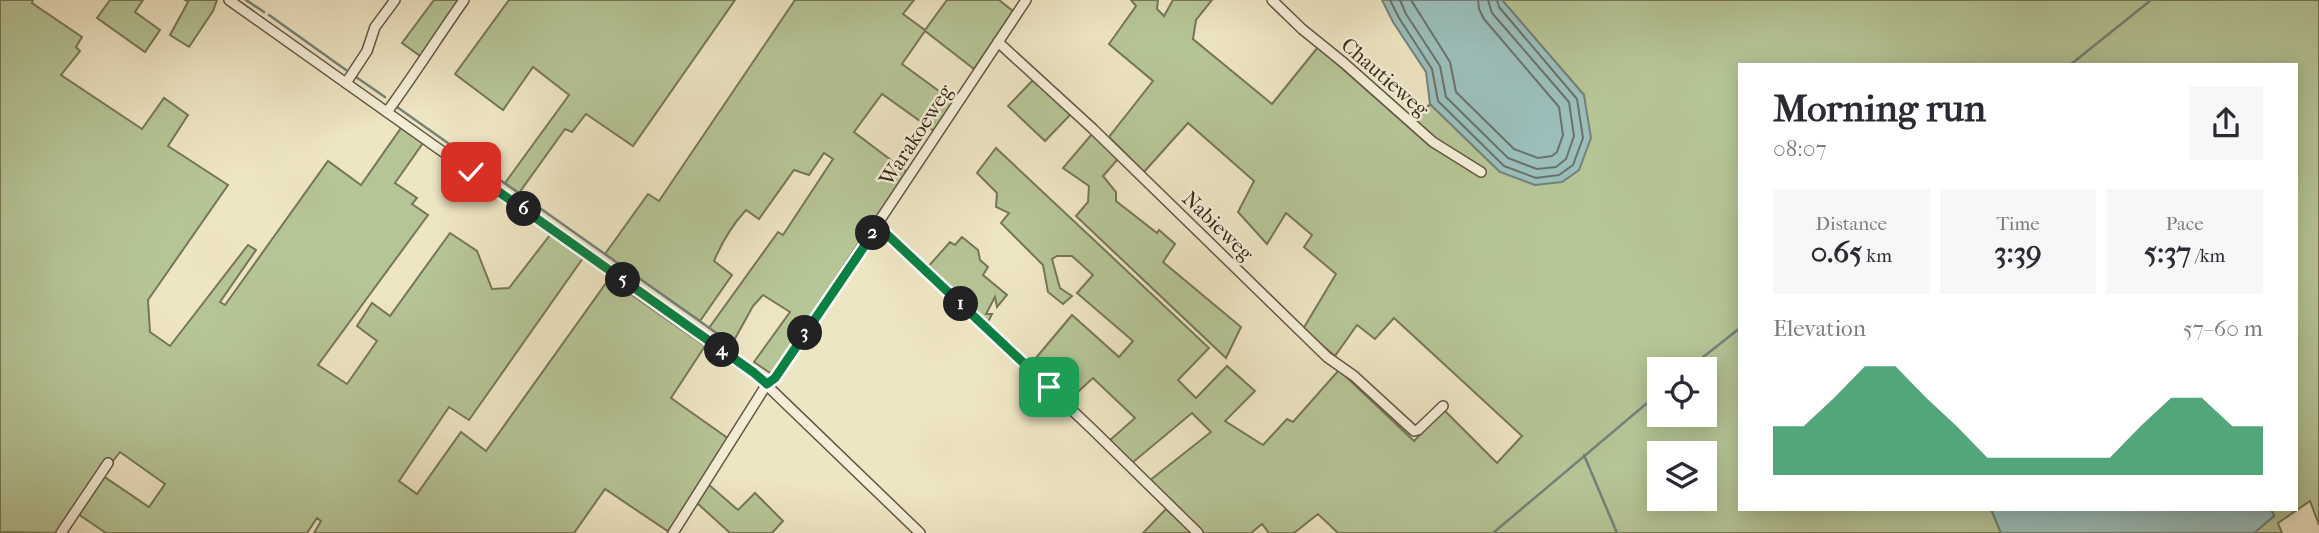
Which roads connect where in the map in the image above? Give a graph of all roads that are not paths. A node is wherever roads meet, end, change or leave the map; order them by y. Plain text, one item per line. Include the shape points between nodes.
1 (229, 0) edge
2 (395, 0) edge
3 (464, 0) edge
4 (1026, 0) edge
5 (1272, 0) edge
6 (998, 42) junction
7 (346, 83) junction
8 (387, 112) junction
9 (1481, 173) dead end
10 (878, 226) junction
11 (767, 384) junction
12 (1443, 407) dead end
13 (108, 463) dead end
14 (61, 533) edge
15 (673, 533) edge
16 (920, 533) edge
17 (1198, 533) edge

1 - 7 street
2 - 7 street
3 - 8 street
4 - 6 street, Warakoeweg
5 - 9 street, Chautieweg via 1433,142
6 - 10 street, Warakoeweg
6 - 12 street, Nabieweg via 1327,357 1416,431
7 - 8 street
8 - 11 street
10 - 11 street, Warakoeweg
10 - 17 street
11 - 15 street, Warakoeweg
11 - 16 street
13 - 14 street

